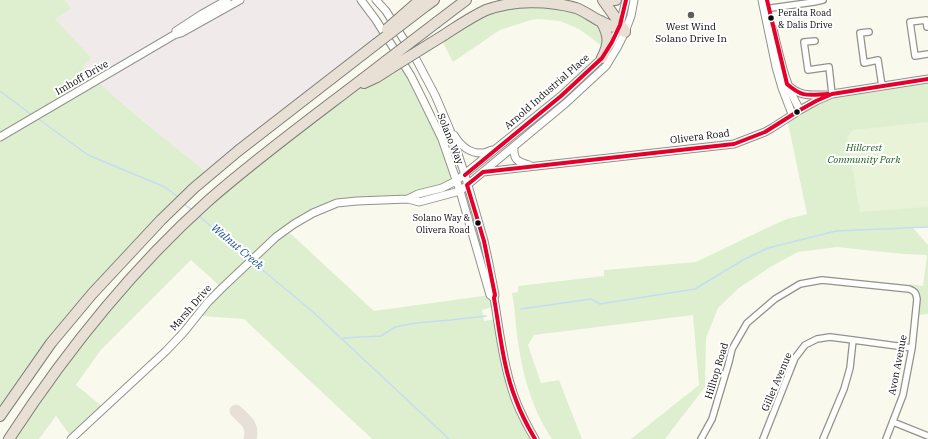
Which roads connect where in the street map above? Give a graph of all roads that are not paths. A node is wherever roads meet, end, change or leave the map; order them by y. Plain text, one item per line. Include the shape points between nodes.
1 (227, 0) edge
2 (240, 0) edge
3 (361, 0) edge
4 (376, 0) edge
5 (466, 0) edge
6 (603, 0) edge
7 (610, 0) edge
8 (616, 0) edge
9 (626, 0) edge
10 (634, 0) edge
11 (762, 0) edge
12 (766, 0) edge
13 (823, 0) edge
14 (427, 2) edge
15 (766, 8) junction
16 (601, 21) junction
17 (927, 27) dead end
18 (621, 28) junction
19 (869, 32) dead end
20 (174, 35) junction
21 (815, 41) dead end
22 (928, 54) edge
23 (602, 58) junction
24 (389, 64) junction
25 (928, 79) edge
26 (787, 84) junction
27 (882, 86) junction
28 (832, 94) junction
29 (800, 110) junction
30 (792, 114) junction
31 (450, 130) junction
32 (2, 136) edge
33 (514, 147) junction
34 (498, 148) junction
35 (533, 166) junction
36 (483, 172) junction
37 (465, 175) junction
38 (456, 181) junction
39 (467, 185) junction
40 (460, 191) junction
41 (408, 199) junction
42 (915, 292) joint
43 (494, 298) junction
44 (853, 340) junction
45 (912, 348) junction
46 (0, 416) edge
47 (893, 422) junction
48 (928, 436) edge
49 (9, 439) edge
50 (71, 439) edge
51 (535, 439) edge
52 (701, 439) edge
53 (763, 439) edge
54 (823, 439) edge
55 (886, 439) edge

1 - 20 street, Imhoff Drive via 176,30
2 - 20 street, Imhoff Drive
3 - 38 street, Solano Way via 376,20 424,100 442,139
4 - 31 street, Solano Way via 386,11 416,59
5 - 24 highway, bridge
6 - 18 highway
7 - 8 highway
9 - 18 street, Arnold Industrial Place
10 - 18 street, Arnold Industrial Place via 631,16
11 - 15 street
12 - 15 street
13 - 15 street
14 - 46 highway, bridge via 258,134 179,202 92,294 51,343
15 - 26 street
15 - 30 street via 776,68
16 - 18 highway
16 - 23 highway via 608,39
16 - 24 highway, bridge via 558,2 539,0 508,3 474,16
17 - 22 street via 926,20 910,22 915,56
18 - 23 street, Arnold Industrial Place
18 - 33 street, Arnold Industrial Place via 606,66
19 - 27 street via 860,33 864,63 878,60
20 - 32 street, Imhoff Drive
21 - 28 street via 804,42 808,70 829,67
23 - 34 street, Arnold Industrial Place
24 - 49 highway via 376,77 348,91 270,150 232,181 162,246 77,343
25 - 27 street, Olivera Road
26 - 28 street via 801,94
26 - 29 street
27 - 28 street, Olivera Road
28 - 29 street, Olivera Road
29 - 30 street, Olivera Road
30 - 35 street, Olivera Road via 772,128 734,144
31 - 34 street via 470,151 484,153
31 - 37 street, Solano Way
33 - 35 street via 517,161
33 - 36 street, Arnold Industrial Place
34 - 37 street, Arnold Industrial Place
35 - 36 street, Olivera Road
36 - 39 street, Arnold Industrial Place
37 - 38 street, Arnold Industrial Place
37 - 39 street, Solano Way
38 - 40 street, Solano Way
38 - 41 street, Marsh Drive
39 - 40 street, Arnold Industrial Place
39 - 43 street, Solano Way via 490,264
40 - 41 street, Marsh Drive via 419,202
40 - 43 street, Solano Way via 490,295
41 - 50 street, Marsh Drive via 337,203 294,224 276,237 208,302 184,332
42 - 45 street, Avon Avenue via 917,299
42 - 52 street, Hilltop Road via 909,289 822,280 800,284 775,299 747,323 732,349 712,419
43 - 51 street, Solano Way via 511,387
44 - 45 street, Gillet Avenue
44 - 53 street, Gillet Avenue via 817,338 805,345 795,358
44 - 54 street via 850,368 844,389
45 - 47 street, Avon Avenue via 903,395
47 - 48 street
47 - 55 street, Avon Avenue

